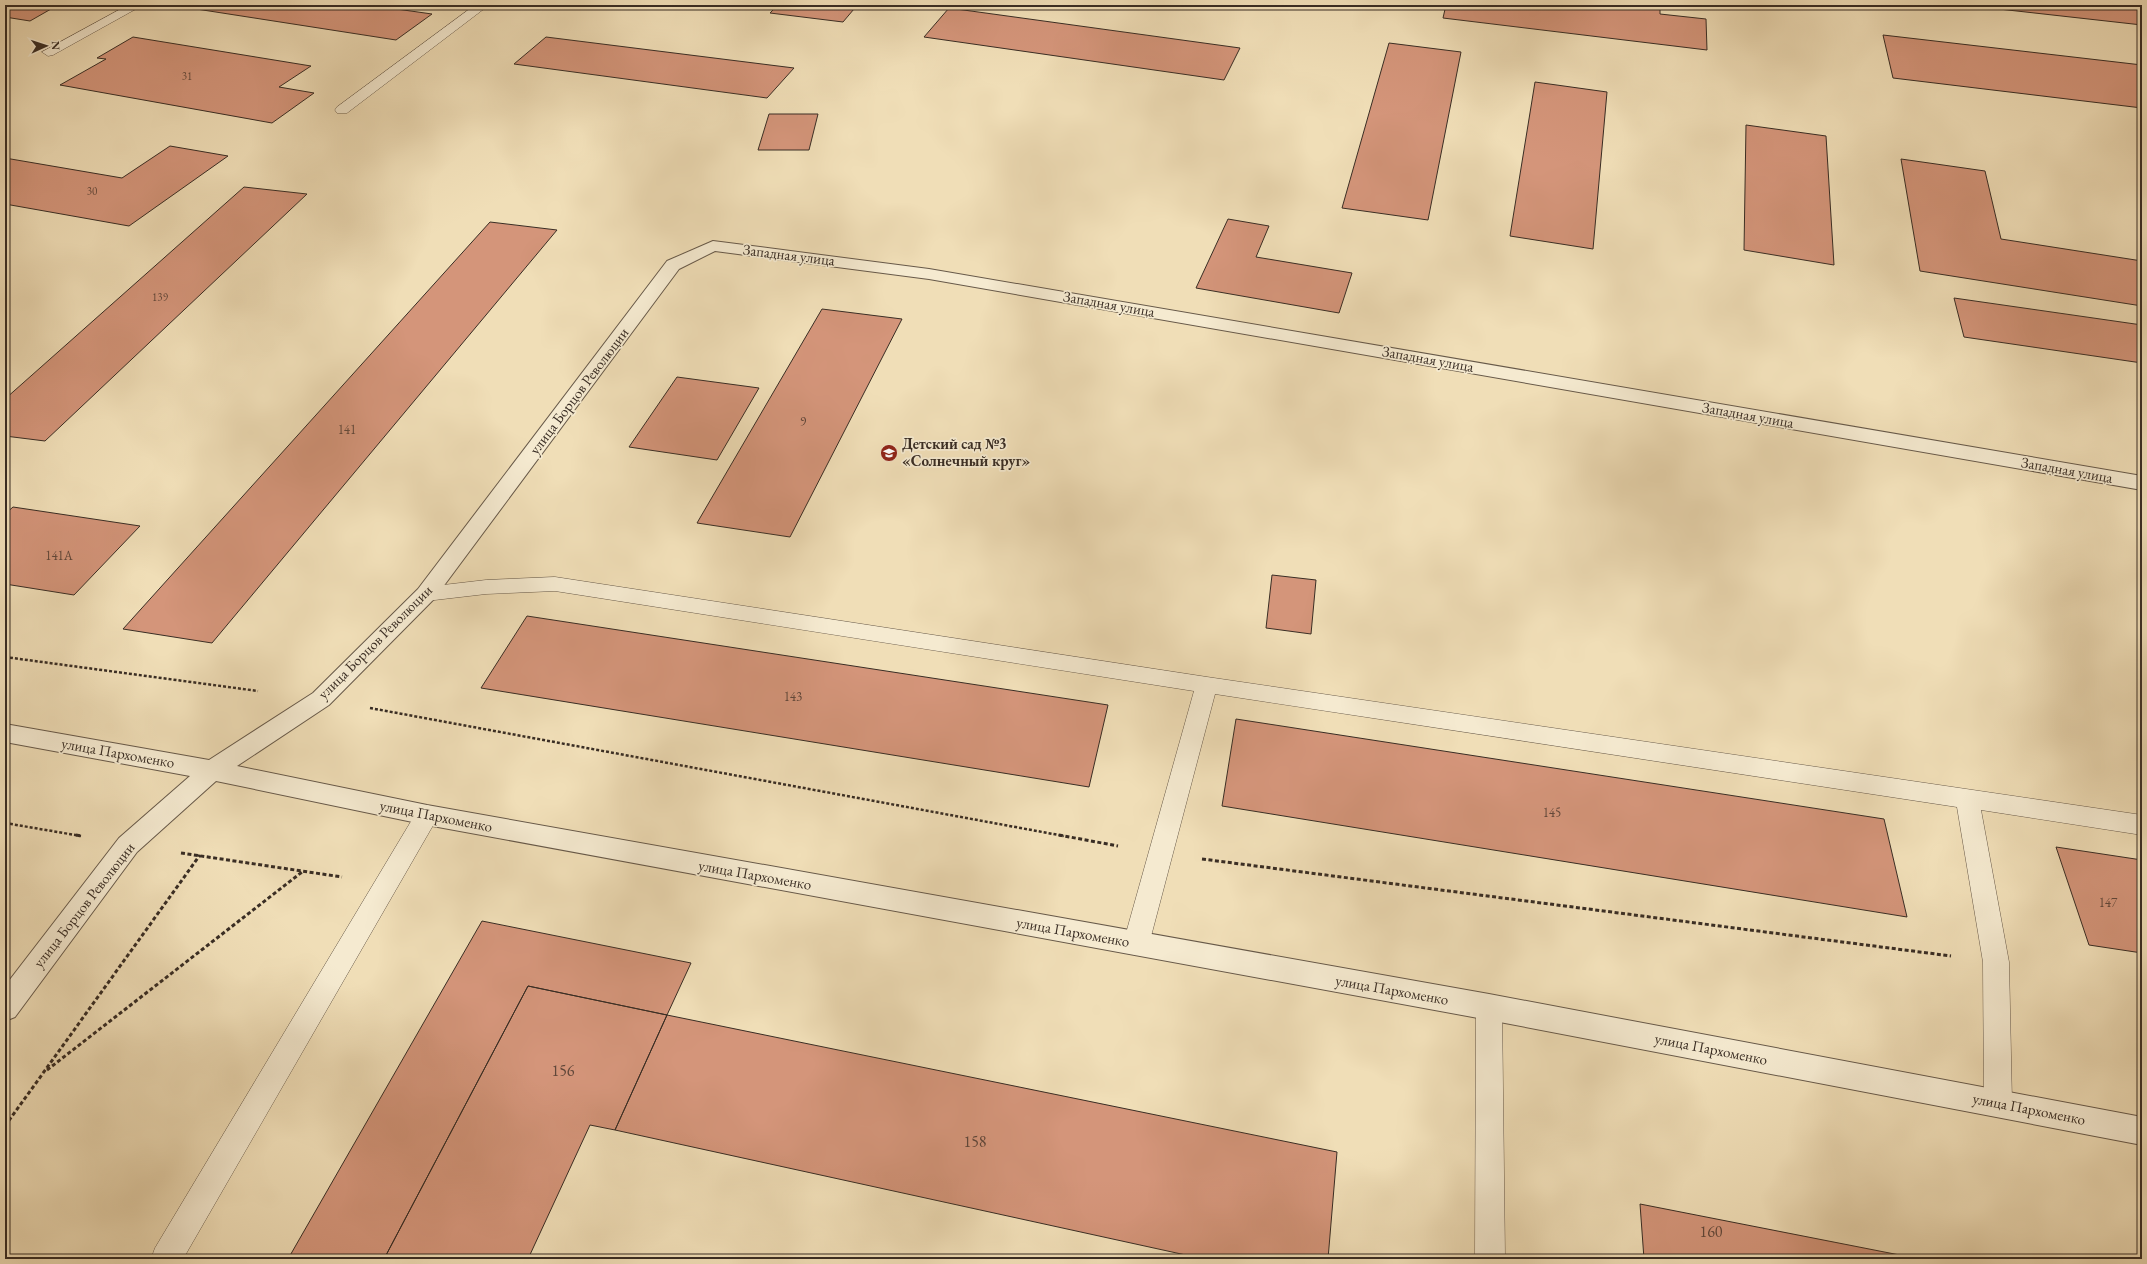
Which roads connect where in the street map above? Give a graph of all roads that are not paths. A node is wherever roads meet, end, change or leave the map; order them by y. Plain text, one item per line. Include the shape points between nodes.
1 (137, 5) edge
2 (483, 5) edge
3 (48, 52) dead end
4 (342, 110) dead end
5 (713, 246) joint
6 (2142, 483) edge
7 (426, 594) junction
8 (1207, 685) junction
9 (5, 733) edge
10 (212, 770) junction
11 (1967, 799) junction
12 (427, 815) junction
13 (2142, 825) edge
14 (1136, 944) junction
15 (1489, 1007) junction
16 (5, 1008) edge
17 (1998, 1103) junction
18 (2142, 1130) edge
19 (166, 1259) edge
20 (1490, 1259) edge

1 - 3 lane
2 - 4 lane
5 - 6 street, Западная улица via 929,274
5 - 7 street, улица Борцов Революции via 673,265
7 - 8 lane via 486,587 555,584
7 - 10 street, улица Борцов Революции via 321,699
8 - 11 lane
8 - 14 lane
9 - 10 street, улица Пархоменко
10 - 12 street, улица Пархоменко
10 - 16 street, улица Борцов Революции via 128,844
11 - 13 lane
11 - 17 lane via 1996,962
12 - 14 street, улица Пархоменко
12 - 19 lane
14 - 15 street, улица Пархоменко
15 - 17 street, улица Пархоменко
15 - 20 lane
17 - 18 street, улица Пархоменко

